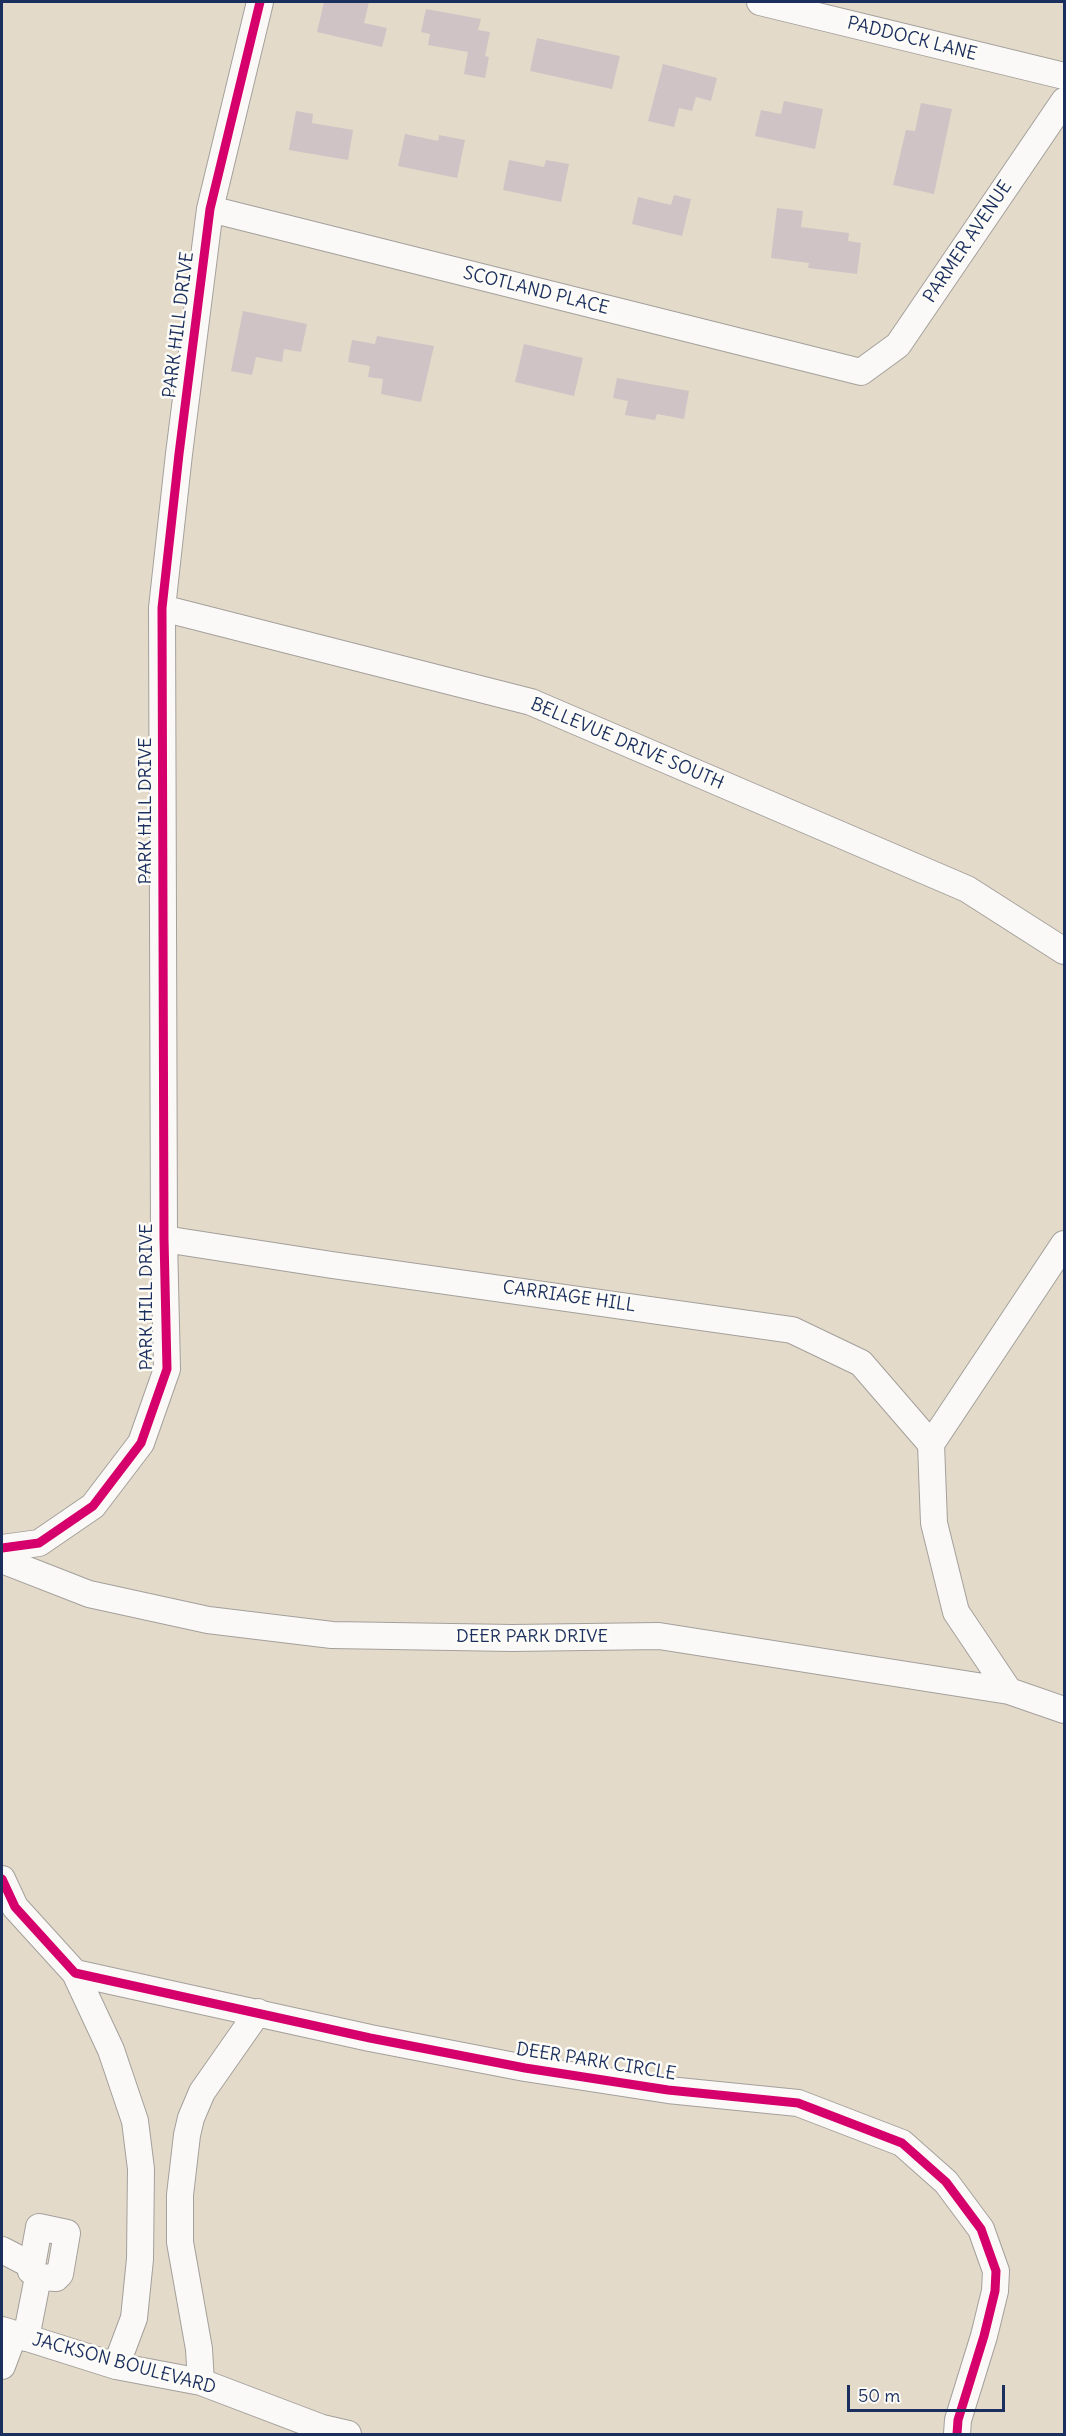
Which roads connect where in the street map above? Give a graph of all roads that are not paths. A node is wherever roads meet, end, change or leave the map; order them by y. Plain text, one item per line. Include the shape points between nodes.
1 (260, 2) edge
2 (760, 2) edge
3 (1065, 76) edge
4 (1065, 101) edge
5 (210, 209) junction
6 (861, 372) joint
7 (162, 609) junction
8 (1065, 951) edge
9 (164, 1239) junction
10 (1065, 1244) edge
11 (931, 1444) junction
12 (2, 1548) edge
13 (2, 1560) edge
14 (1009, 1691) junction
15 (1065, 1710) edge
16 (2, 1880) edge
17 (75, 1973) junction
18 (258, 2012) junction
19 (2, 2250) edge
20 (14, 2334) edge
21 (2, 2366) edge
22 (116, 2366) junction
23 (201, 2382) junction
24 (337, 2433) edge
25 (957, 2434) edge

1 - 5 street, PARK HILL DRIVE
2 - 3 street, PADDOCK LANE
4 - 6 street, PARMER AVENUE via 898,345
5 - 6 street, SCOTLAND PLACE
5 - 7 street, PARK HILL DRIVE
7 - 8 street, BELLEVUE DRIVE SOUTH via 531,702 967,889
7 - 9 street, PARK HILL DRIVE
9 - 11 street, CARRIAGE HILL via 792,1330 861,1363
9 - 12 street, PARK HILL DRIVE via 167,1369 141,1443 93,1506 39,1543
10 - 11 street
11 - 14 street via 934,1523 956,1612
13 - 14 street, DEER PARK DRIVE via 89,1594 208,1620 332,1635 659,1636
14 - 15 street, DEER PARK DRIVE
16 - 17 street via 15,1908
17 - 18 street, DEER PARK CIRCLE
17 - 22 street via 115,2061 135,2121 141,2169 141,2259 135,2318
18 - 23 street via 202,2092 187,2135 180,2195 180,2242
18 - 25 street, DEER PARK CIRCLE via 525,2068 668,2090 798,2103 902,2143 946,2182 981,2229 996,2271 995,2291
19 - 20 street via 35,2271
20 - 21 street
20 - 22 street, JACKSON BOULEVARD
22 - 23 street, JACKSON BOULEVARD
23 - 24 street, JACKSON BOULEVARD

